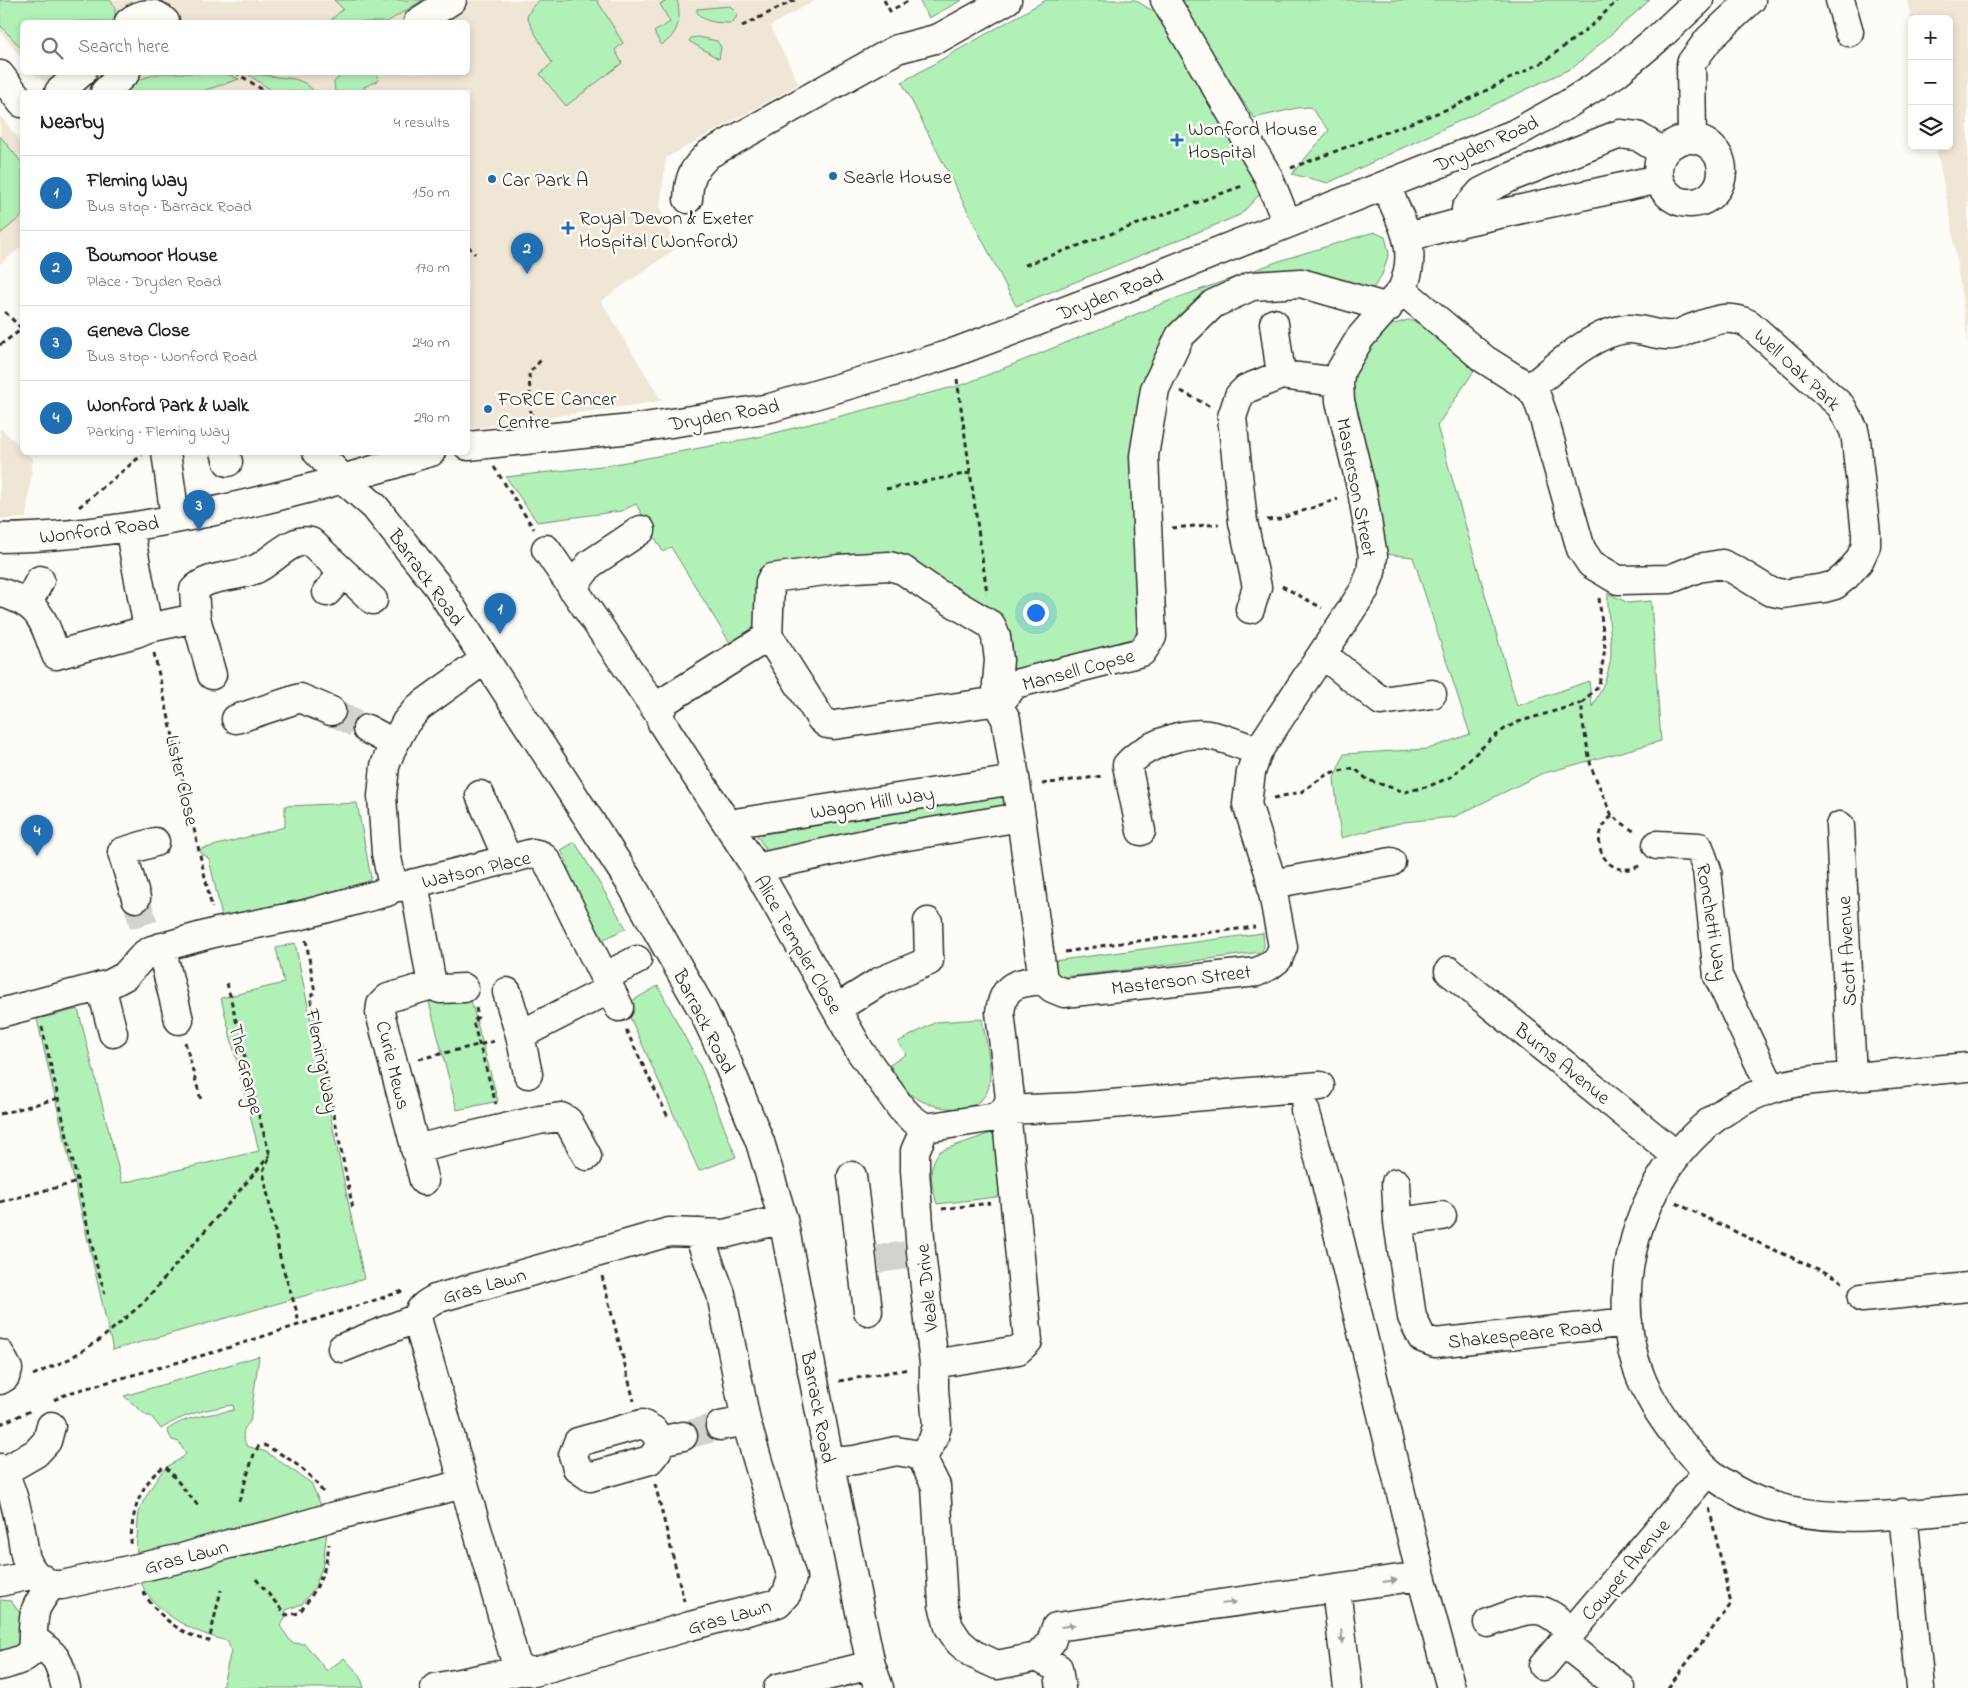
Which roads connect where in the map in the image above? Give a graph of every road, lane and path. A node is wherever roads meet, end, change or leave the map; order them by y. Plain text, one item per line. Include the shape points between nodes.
1 (452, 0) edge
2 (794, 0) edge
3 (884, 0) edge
4 (910, 0) edge
5 (1007, 0) edge
6 (1165, 0) edge
7 (1618, 0) edge
8 (1699, 0) edge
9 (1751, 0) edge
10 (1840, 0) edge
11 (129, 13) edge
12 (163, 20) edge
13 (421, 20) edge
14 (742, 26) dead end
15 (1849, 32) dead end
16 (0, 75) edge
17 (79, 75) edge
18 (123, 75) edge
19 (240, 75) edge
20 (61, 90) edge
21 (107, 90) edge
22 (263, 90) edge
23 (20, 100) edge
24 (1692, 138) junction
25 (1663, 152) junction
26 (1268, 176) junction
27 (1659, 179) junction
28 (1386, 186) junction
29 (688, 199) dead end
30 (1467, 221) junction
31 (1287, 223) junction
32 (1408, 237) junction
33 (470, 248) edge
34 (475, 254) dead end
35 (1025, 264) dead end
36 (1395, 299) junction
37 (6, 312) dead end
38 (1274, 323) dead end
39 (20, 327) edge
40 (20, 330) edge
41 (0, 345) edge
42 (950, 354) junction
43 (541, 360) dead end
44 (1281, 375) junction
45 (1158, 379) junction
46 (1339, 382) junction
47 (1530, 388) junction
48 (530, 412) dead end
49 (1232, 418) junction
50 (477, 445) edge
51 (166, 455) edge
52 (320, 455) edge
53 (416, 455) edge
54 (135, 461) dead end
55 (970, 474) junction
56 (343, 479) junction
57 (886, 489) dead end
58 (78, 507) dead end
59 (175, 518) junction
60 (129, 528) junction
61 (641, 530) dead end
62 (0, 538) edge
63 (546, 549) joint
64 (1604, 573) junction
65 (1254, 574) junction
66 (572, 588) junction
67 (0, 592) edge
68 (373, 600) dead end
69 (1250, 609) dead end
70 (196, 618) junction
71 (1345, 620) junction
72 (991, 625) junction
73 (148, 628) junction
74 (768, 639) junction
75 (1322, 654) junction
76 (484, 660) junction
77 (212, 675) dead end
78 (1432, 694) dead end
79 (1582, 702) junction
80 (998, 705) junction
81 (331, 711) tunnel mouth
82 (659, 714) junction
83 (236, 719) dead end
84 (367, 729) tunnel mouth
85 (396, 740) junction
86 (1258, 752) junction
87 (1128, 772) junction
88 (1016, 784) junction
89 (480, 795) dead end
90 (1247, 804) junction
91 (1612, 816) junction
92 (1021, 817) junction
93 (728, 824) junction
94 (1840, 826) dead end
95 (1141, 831) dead end
96 (155, 842) dead end
97 (1656, 844) junction
98 (508, 860) junction
99 (1390, 862) dead end
100 (756, 868) junction
101 (1272, 884) junction
102 (404, 885) junction
103 (136, 898) tunnel mouth
104 (302, 915) junction
105 (928, 922) dead end
106 (1280, 924) junction
107 (217, 932) junction
108 (153, 943) junction
109 (637, 960) dead end
110 (1041, 968) junction
111 (1450, 971) dead end
112 (227, 983) dead end
113 (101, 986) junction
114 (432, 986) junction
115 (464, 988) joint
116 (611, 991) junction
117 (507, 992) dead end
118 (36, 1004) junction
119 (836, 1009) junction
120 (0, 1013) edge
121 (179, 1020) joint
122 (113, 1033) dead end
123 (520, 1035) junction
124 (479, 1044) junction
125 (394, 1065) junction
126 (1968, 1067) edge
127 (528, 1074) dead end
128 (1852, 1077) junction
129 (1320, 1086) dead end
130 (1771, 1088) junction
131 (59, 1098) junction
132 (201, 1100) dead end
133 (1006, 1110) junction
134 (1305, 1110) dead end
135 (0, 1114) edge
136 (669, 1119) dead end
137 (503, 1128) junction
138 (925, 1128) junction
139 (415, 1148) junction
140 (270, 1155) junction
141 (1676, 1155) junction
142 (587, 1156) dead end
143 (852, 1176) dead end
144 (424, 1181) dead end
145 (78, 1182) junction
146 (1396, 1183) dead end
147 (1653, 1192) junction
148 (1016, 1200) junction
149 (0, 1202) edge
150 (353, 1209) dead end
151 (919, 1211) junction
152 (1442, 1216) dead end
153 (783, 1219) junction
154 (1398, 1222) junction
155 (698, 1234) junction
156 (596, 1253) junction
157 (1968, 1287) edge
158 (408, 1289) dead end
159 (105, 1294) dead end
160 (1862, 1298) joint
161 (868, 1311) dead end
162 (417, 1318) junction
163 (1628, 1322) junction
164 (299, 1324) junction
165 (342, 1348) dead end
166 (0, 1354) edge
167 (934, 1364) junction
168 (13, 1379) edge
169 (814, 1384) junction
170 (46, 1412) junction
171 (746, 1421) junction
172 (0, 1424) edge
173 (720, 1426) tunnel mouth
174 (922, 1458) junction
175 (830, 1462) junction
176 (2, 1470) edge
177 (1714, 1477) junction
178 (464, 1484) junction
179 (239, 1501) dead end
180 (200, 1508) dead end
181 (1968, 1509) edge
182 (1903, 1514) junction
183 (330, 1517) junction
184 (132, 1570) junction
185 (1421, 1576) junction
186 (43, 1579) junction
187 (256, 1579) dead end
188 (0, 1582) edge
189 (1336, 1589) junction
190 (221, 1590) dead end
191 (1488, 1623) dead end
192 (690, 1626) junction
193 (1568, 1638) junction
194 (33, 1639) junction
195 (1037, 1658) junction
196 (0, 1666) edge
197 (1543, 1666) dead end
198 (524, 1670) junction
199 (875, 1676) edge
200 (66, 1688) edge
201 (434, 1688) edge
202 (778, 1688) edge
203 (1061, 1688) edge
204 (1348, 1688) edge
205 (1451, 1688) edge
206 (1621, 1688) edge
207 (1668, 1688) edge
208 (1920, 1688) edge

1 - 13 street
2 - 14 path
3 - 4 path via 890,11
5 - 29 street via 939,38 897,49 709,154 694,168 688,184
6 - 26 street
7 - 26 path via 1592,25 1545,61 1452,107
8 - 28 street, Dryden Road via 1615,74 1568,104 1514,134
9 - 24 street via 1709,39 1691,63
10 - 15 street
11 - 12 street via 156,15
16 - 23 street
17 - 20 street
18 - 21 street
19 - 22 path
24 - 25 street via 1676,142
24 - 27 street via 1706,143 1720,160 1720,183 1713,192 1704,199 1682,202 1668,194
25 - 27 street
25 - 30 street via 1637,136 1620,134 1481,192 1466,209
26 - 31 street
26 - 35 path
27 - 30 street
28 - 31 street, Dryden Road
28 - 32 street
30 - 32 street
31 - 42 street, Dryden Road
32 - 36 street via 1411,252 1409,274
33 - 34 path
36 - 45 street, Mansell Copse via 1300,283 1252,286 1213,304 1180,336
36 - 46 street, Masterson Street via 1360,338 1341,370
36 - 47 street
37 - 39 path
38 - 44 street
40 - 41 path
42 - 50 street, Dryden Road via 770,408 631,429
42 - 55 path via 956,371
43 - 48 path via 529,373
44 - 46 street
44 - 49 street via 1246,389 1239,396
45 - 49 path
45 - 80 street, Mansell Copse via 1144,456 1152,637 1142,652 1015,684
46 - 71 street, Masterson Street via 1340,401 1362,491 1373,556 1366,589
47 - 64 street, Well Oak Park via 1542,412 1581,549 1590,564
47 - 64 street, Well Oak Park via 1593,340 1612,331 1630,329 1673,336 1723,318 1734,318 1749,324 1841,406 1854,430 1866,546 1854,568 1835,585 1783,594 1769,591 1722,564 1698,568 1670,579 1618,580
49 - 65 street via 1243,522
50 - 63 path
51 - 59 street
52 - 56 street, Barrack Road
53 - 56 street
54 - 58 path
55 - 57 path
55 - 72 path
56 - 59 street, Wonford Road
56 - 76 street, Barrack Road via 375,507 436,585
59 - 60 street, Wonford Road
60 - 62 street, Wonford Road via 38,538
60 - 73 street
61 - 66 street via 590,564
63 - 66 street, Alice Templer Close
64 - 79 path via 1598,599 1605,648 1599,685
65 - 69 street via 1257,587
65 - 71 path
66 - 82 street, Alice Templer Close
67 - 73 street via 34,592 37,611 56,655
68 - 70 street via 335,583 311,542 304,540 251,571 199,585 194,590
70 - 73 street
70 - 77 street
71 - 75 street, Masterson Street
72 - 74 street via 903,570 889,566 772,578
72 - 80 street, Mansell Copse via 999,660
73 - 107 path, Lister Close
74 - 80 street via 826,724 992,702
74 - 82 street via 761,640 666,701
75 - 78 street via 1380,701
75 - 86 street, Masterson Street
76 - 85 street via 419,707
76 - 153 street, Barrack Road via 631,884 702,1011 760,1142
79 - 90 path via 1506,728 1451,777 1429,786 1404,792 1368,780 1354,768 1329,773 1301,792
79 - 91 path via 1591,767
80 - 88 street via 1006,719
81 - 83 street via 300,698
82 - 93 street, Alice Templer Close
84 - 85 street
85 - 102 street via 385,766 382,796 386,853
86 - 87 street via 1213,735 1195,734 1160,743 1134,757 1127,765
86 - 90 street, Masterson Street via 1251,772
87 - 88 path
87 - 95 street
88 - 92 street
88 - 93 street, Wagon Hill Way
89 - 98 street
90 - 101 street, Masterson Street
91 - 97 path
91 - 97 path via 1599,836 1603,856 1611,865 1627,870 1640,866 1651,856
92 - 100 street, Wagon Hill Way via 883,840
92 - 110 street
93 - 100 street, Alice Templer Close
94 - 128 street, Scott Avenue
96 - 103 street via 122,852
97 - 130 street, Ronchetti Way via 1699,847 1708,870 1718,976
98 - 102 street, Watson Place
98 - 116 street, Watson Place via 533,853 541,855 547,862
99 - 101 street
100 - 119 street, Alice Templer Close
101 - 106 street, Masterson Street
102 - 104 street
102 - 114 street
104 - 107 street
104 - 150 path, Fleming Way via 315,993 310,996
105 - 119 street via 929,961 879,982
106 - 110 path via 1113,944
106 - 110 street, Masterson Street via 1283,946 1278,959 1257,972 1064,993 1052,988
107 - 108 street
108 - 113 street via 125,976
108 - 121 street
109 - 116 street
110 - 133 street via 1005,992 1001,1002 1010,1098
111 - 141 street, Burns Avenue
112 - 140 path, The Grange
113 - 118 street
113 - 122 street
114 - 115 street, Curie Mews
114 - 125 street, Curie Mews via 388,998 381,1005 380,1013
115 - 124 path via 470,989 478,1017 473,1022
116 - 123 street
116 - 136 path
117 - 123 street
118 - 120 street
118 - 131 path
119 - 138 street, Alice Templer Close via 860,1051 901,1108
121 - 132 path
123 - 124 path
123 - 127 street
124 - 125 path
124 - 137 path
125 - 139 street, Curie Mews
126 - 128 street, Shakespeare Road
128 - 130 street, Shakespeare Road via 1816,1079
129 - 133 street
130 - 141 street, Shakespeare Road via 1737,1103 1711,1120
131 - 135 path
131 - 145 path
133 - 138 street via 996,1118
133 - 148 street
134 - 185 street via 1325,1179
137 - 139 street
137 - 142 street via 560,1117 568,1121
138 - 151 street, Veale Drive via 915,1151
139 - 144 street, Curie Mews
140 - 164 path via 263,1171 281,1262
140 - 168 path via 143,1303 101,1339 77,1354
141 - 147 street, Shakespeare Road
143 - 161 street via 870,1260
145 - 149 path
145 - 159 path
146 - 154 street, Shakespeare Road
147 - 160 path via 1836,1277
147 - 163 street, Shakespeare Road via 1643,1215 1629,1271
148 - 151 path
148 - 167 street via 1028,1341 1018,1350
151 - 167 street, Veale Drive via 914,1254
152 - 154 street
153 - 155 street, Gras Lawn via 724,1234
153 - 169 street, Barrack Road
154 - 163 street, Shakespeare Road via 1412,1317 1422,1338 1436,1343
155 - 156 street, Gras Lawn via 669,1232
155 - 171 street, Gras Lawn via 721,1294
156 - 162 street, Gras Lawn via 435,1299 419,1311
156 - 192 path via 638,1416 659,1440
157 - 160 street
158 - 164 path
162 - 165 street
162 - 178 street
163 - 177 street, Shakespeare Road via 1633,1352 1649,1396 1682,1444
164 - 170 path via 218,1352 70,1393
166 - 168 street via 8,1369 5,1377
167 - 169 path
167 - 174 street, Veale Drive via 937,1426
169 - 175 street, Barrack Road
170 - 172 path
170 - 176 street via 47,1441 36,1453
171 - 173 street
171 - 192 street, Gras Lawn via 792,1578 787,1593 778,1603
174 - 175 street via 896,1451
174 - 195 street via 936,1486 943,1605 949,1627 973,1654 996,1665
175 - 199 street, Barrack Road
176 - 186 street via 22,1532 25,1558
177 - 182 street, Shakespeare Road via 1757,1500 1791,1512 1852,1518
177 - 193 street, Cowper Avenue
177 - 207 path via 1708,1501 1731,1604
178 - 183 street, Gras Lawn
178 - 198 street via 516,1663
179 - 183 path via 254,1454 258,1447 264,1445 302,1468 318,1485 328,1500
180 - 184 path via 165,1466 158,1470 140,1496 132,1517
181 - 182 street, Shakespeare Road
182 - 208 street
183 - 184 street, Gras Lawn
183 - 187 path via 324,1574 299,1613 286,1615
184 - 186 street, Gras Lawn via 62,1585
184 - 190 path via 149,1602 161,1615 180,1629 209,1642
189 -> 185 street
185 - 205 street
186 - 188 street, Gras Lawn
186 - 194 street via 35,1610
195 -> 189 street via 1051,1642 1056,1627
189 -> 204 street
191 - 193 street via 1532,1610 1543,1611
192 - 198 street, Gras Lawn via 534,1672
193 - 197 street, Cowper Avenue
193 - 206 street
194 - 196 street via 26,1658
194 - 200 street via 52,1652
195 - 203 street via 1058,1668
198 - 201 street, Gras Lawn
199 - 202 street via 834,1675

